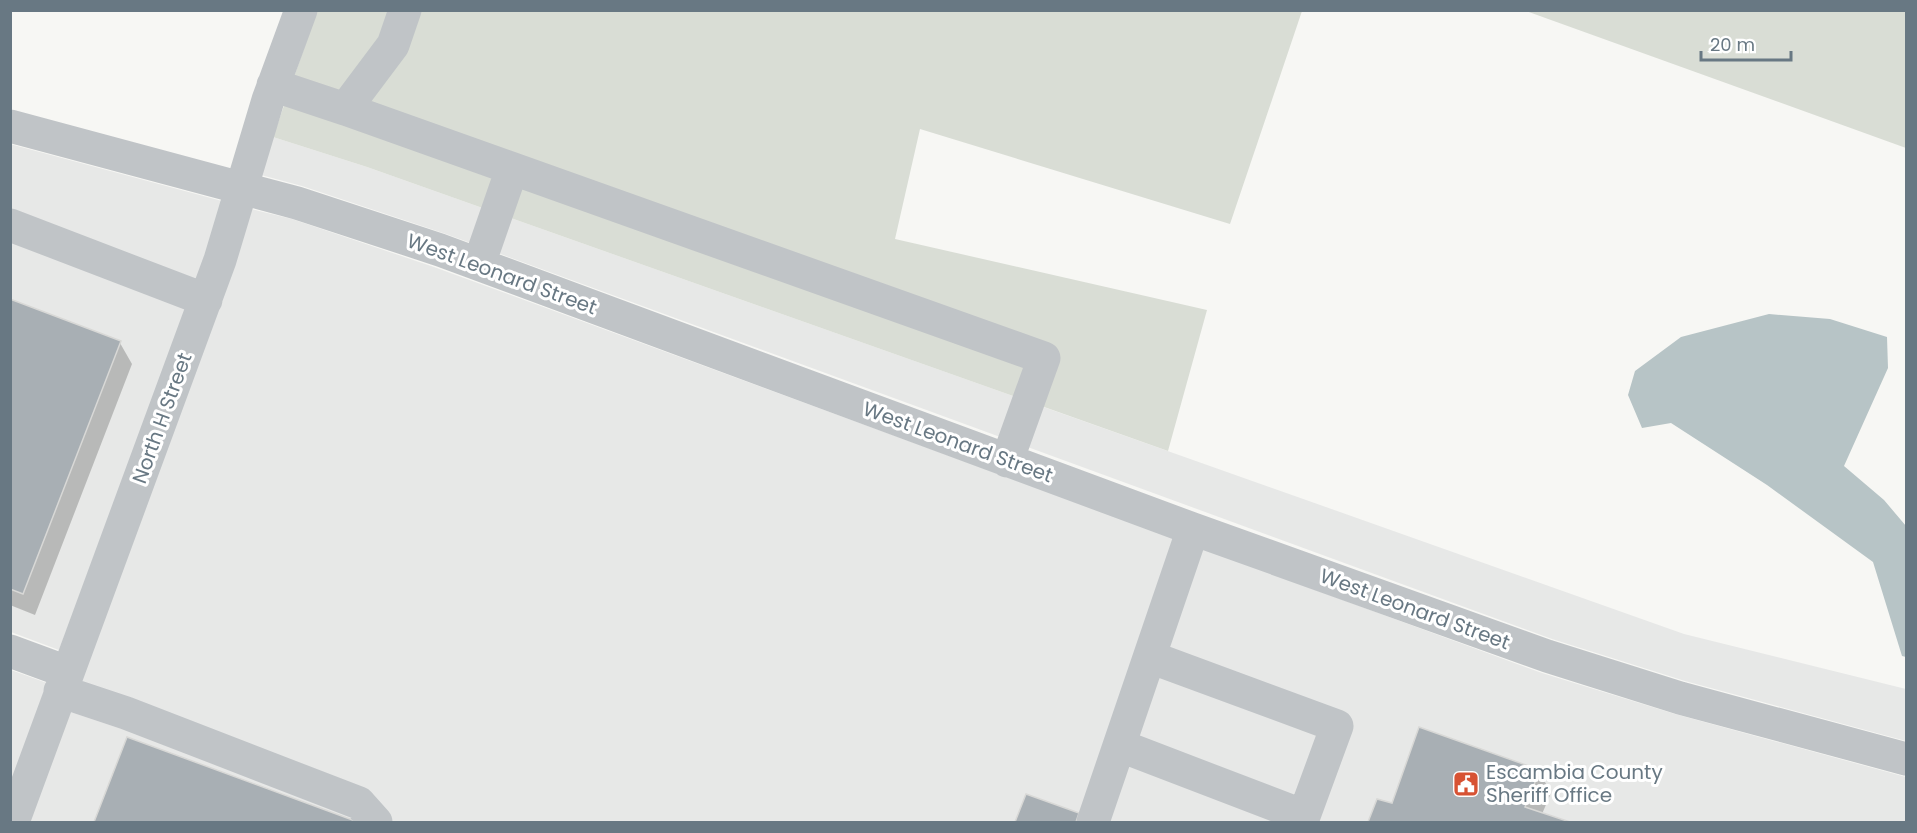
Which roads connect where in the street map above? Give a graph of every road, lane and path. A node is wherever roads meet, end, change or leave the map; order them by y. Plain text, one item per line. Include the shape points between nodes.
1 (301, 10) edge
2 (405, 10) edge
3 (273, 85) junction
4 (345, 109) junction
5 (10, 126) edge
6 (512, 169) junction
7 (242, 188) junction
8 (10, 225) edge
9 (479, 264) junction
10 (206, 300) junction
11 (1007, 461) junction
12 (1193, 530) junction
13 (10, 651) edge
14 (1150, 657) junction
15 (64, 682) junction
16 (1121, 746) junction
17 (1906, 759) edge
18 (13, 822) edge
19 (376, 822) edge
20 (1094, 822) edge

1 - 3 street, North H Street
2 - 4 street via 393,45
3 - 4 street
3 - 7 street, North H Street
4 - 6 street
5 - 7 street, West Leonard Street
6 - 9 street
6 - 11 street via 1044,358
7 - 9 street, West Leonard Street via 297,202
7 - 10 street, North H Street
8 - 10 street
9 - 11 street, West Leonard Street
10 - 15 street, North H Street
11 - 12 street, West Leonard Street
12 - 14 street
12 - 17 street, West Leonard Street via 1547,656 1680,698
13 - 15 street
14 - 16 street
14 - 16 street via 1337,726 1305,816
15 - 18 street, North H Street
15 - 19 street via 137,717 359,802
16 - 20 street

